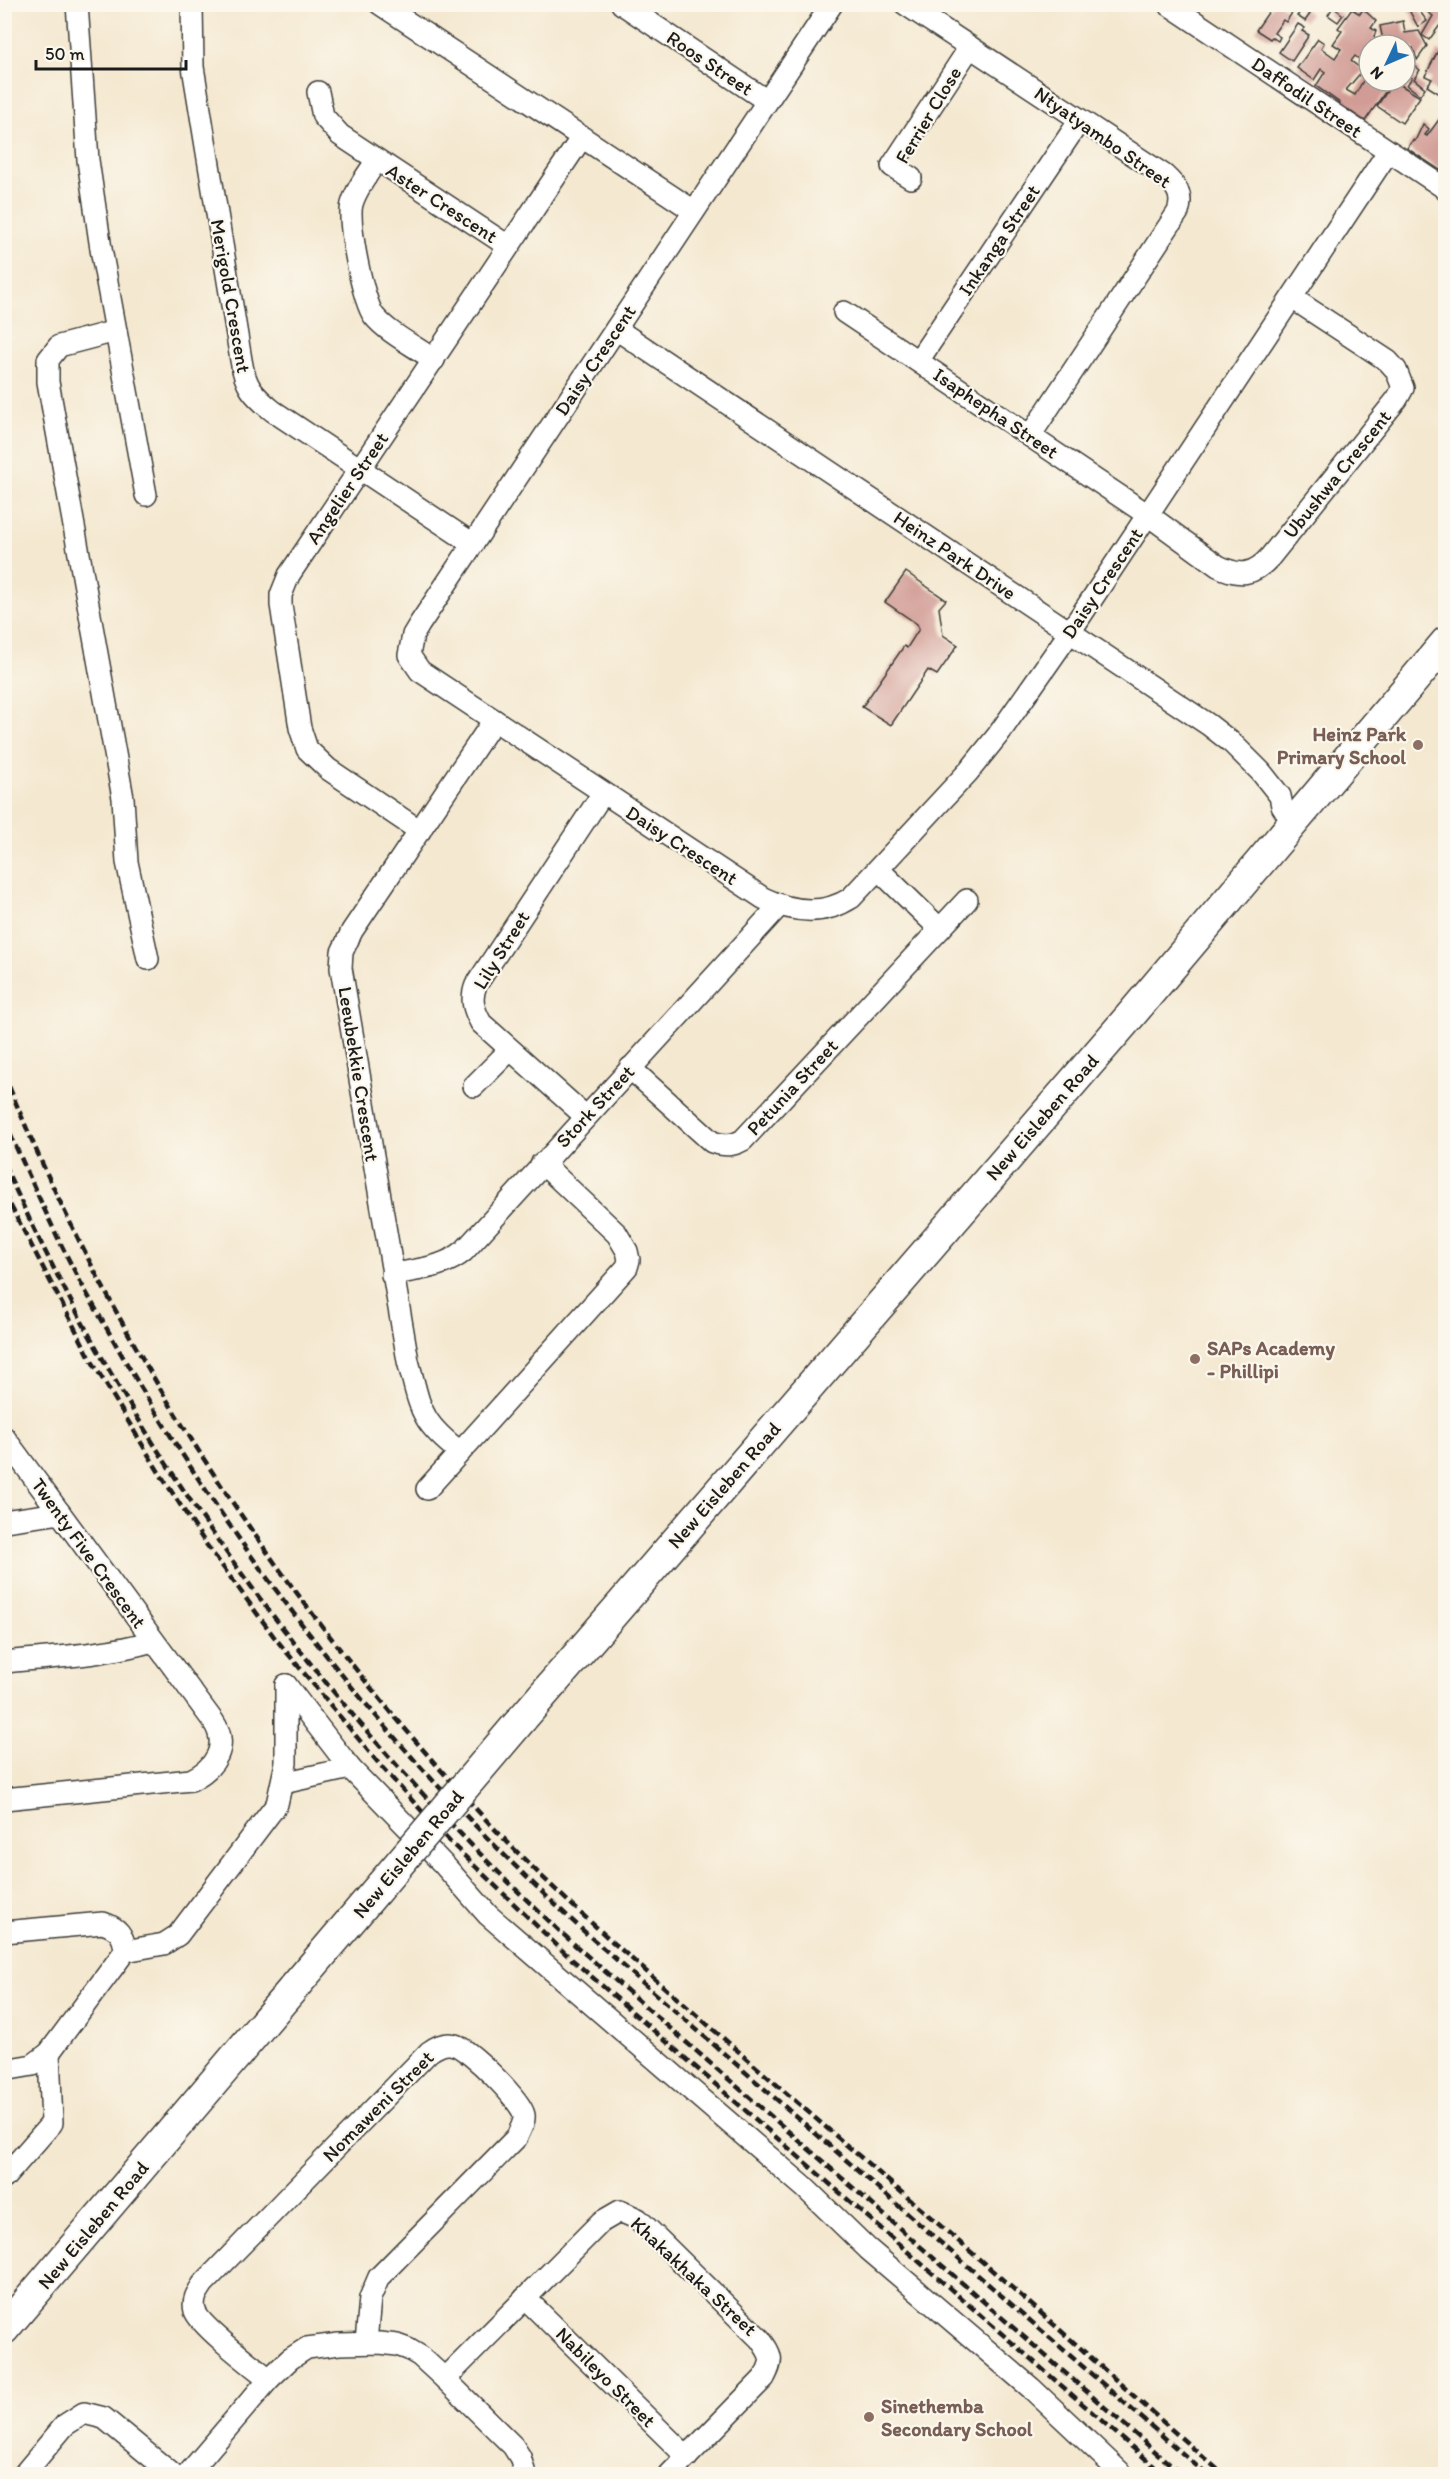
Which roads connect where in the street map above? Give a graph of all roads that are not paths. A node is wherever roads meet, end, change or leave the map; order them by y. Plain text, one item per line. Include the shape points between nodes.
1 (77, 4) edge
2 (192, 4) edge
3 (380, 4) edge
4 (622, 4) edge
5 (832, 4) edge
6 (905, 4) edge
7 (1168, 4) edge
8 (970, 47) junction
9 (318, 93) dead end
10 (767, 101) junction
11 (1080, 120) junction
12 (582, 137) junction
13 (1388, 152) junction
14 (376, 160) junction
15 (911, 178) dead end
16 (1446, 189) edge
17 (694, 211) junction
18 (508, 246) junction
19 (1292, 298) junction
20 (844, 312) dead end
21 (616, 329) junction
22 (116, 331) junction
23 (434, 360) junction
24 (918, 361) junction
25 (1030, 436) junction
26 (360, 469) junction
27 (146, 495) dead end
28 (1148, 515) junction
29 (473, 544) junction
30 (1070, 632) junction
31 (1446, 642) edge
32 (494, 720) junction
33 (603, 793) junction
34 (1293, 808) junction
35 (420, 831) junction
36 (879, 870) junction
37 (967, 900) dead end
38 (780, 906) junction
39 (940, 929) junction
40 (148, 959) dead end
41 (510, 1050) junction
42 (630, 1068) junction
43 (474, 1086) dead end
44 (585, 1116) junction
45 (542, 1164) junction
46 (392, 1275) junction
47 (4, 1437) edge
48 (460, 1452) junction
49 (428, 1489) dead end
50 (60, 1513) junction
51 (4, 1521) edge
52 (153, 1641) junction
53 (4, 1662) edge
54 (350, 1768) junction
55 (283, 1783) junction
56 (4, 1798) edge
57 (4, 1932) edge
58 (124, 1951) junction
59 (49, 2054) junction
60 (4, 2070) edge
61 (4, 2178) edge
62 (525, 2298) junction
63 (4, 2329) edge
64 (366, 2342) junction
65 (269, 2379) junction
66 (445, 2379) junction
67 (687, 2457) junction
68 (24, 2475) edge
69 (172, 2475) edge
70 (188, 2475) edge
71 (525, 2475) edge
72 (669, 2475) edge
73 (1122, 2475) edge

1 - 22 street via 88,160
2 - 26 street, Merigold Crescent via 193,67 201,123 246,382 253,394 273,411
3 - 12 street
4 - 10 street, Roos Street
5 - 10 street, Daisy Crescent
6 - 8 street, Ntyatyambo Street
7 - 13 street, Daffodil Street
8 - 11 street, Ntyatyambo Street
8 - 15 street, Ferrier Close via 892,166
9 - 14 street, Aster Crescent via 323,116 330,125
10 - 17 street, Daisy Crescent
11 - 24 street, Inkanga Street
11 - 25 street, Ntyatyambo Street via 1164,175 1176,186 1181,204
12 - 17 street
12 - 18 street, Angelier Street
13 - 16 street, Daffodil Street
13 - 19 street, Daisy Crescent
14 - 18 street, Aster Crescent
14 - 23 street, Aster Crescent via 351,208 364,296 374,316
17 - 21 street, Daisy Crescent
18 - 23 street, Angelier Street
19 - 28 street, Daisy Crescent
19 - 28 street, Ubushwa Crescent via 1388,360 1401,379 1397,399 1254,572 1230,572 1218,566
20 - 24 street, Isaphepha Street
21 - 29 street, Daisy Crescent
21 - 30 street, Heinz Park Drive
22 - 27 street
22 - 40 street via 59,346 48,360 48,382 123,798 127,862
23 - 26 street, Angelier Street
24 - 25 street, Isaphepha Street
25 - 28 street, Isaphepha Street
26 - 29 street, Merigold Crescent
26 - 35 street, Angelier Street via 281,595 300,728 307,749 328,770
28 - 30 street, Daisy Crescent
29 - 32 street, Daisy Crescent via 413,635 409,655 420,670
30 - 34 street, Heinz Park Drive via 1209,725 1246,757
30 - 36 street, Daisy Crescent via 987,750
31 - 34 main road, New Eisleben Road
32 - 33 street, Daisy Crescent
32 - 35 street, Leeubekkie Crescent
33 - 38 street, Daisy Crescent
33 - 41 street, Lily Street via 473,992 475,1012 482,1023
34 - 63 main road, New Eisleben Road, bridge via 1117,1031 522,1719
35 - 46 street, Leeubekkie Crescent via 342,952 341,968
36 - 38 street, Daisy Crescent via 851,898 831,908 796,910
36 - 39 street
37 - 39 street, Petunia Street
38 - 42 street, Stork Street
39 - 42 street, Petunia Street via 743,1140 734,1145 712,1142
41 - 43 street
41 - 44 street, Lily Street
42 - 44 street, Stork Street
44 - 45 street, Stork Street
45 - 46 street, Stork Street via 455,1258
45 - 48 street via 617,1234 629,1260 623,1274
46 - 48 street, Leeubekkie Crescent via 408,1361 424,1416 437,1434
47 - 50 street, Twenty Five Crescent
48 - 49 street
50 - 51 street
50 - 52 street, Twenty Five Crescent
52 - 53 street, Twenty Five Crescent via 89,1654
52 - 56 street, Twenty Five Crescent via 220,1732 218,1754 211,1765 190,1779
54 - 55 street
54 - 55 street via 286,1685
54 - 73 street via 505,1930 804,2187 868,2249 1031,2388
55 - 58 street via 277,1804 178,1935 164,1944
57 - 58 street via 103,1923 120,1933
58 - 59 street
59 - 60 street via 33,2065
59 - 61 street via 52,2123
62 - 66 street, Khakakhaka Street
62 - 67 street, Nabileyo Street
62 - 67 street, Khakakhaka Street via 601,2222 620,2211 638,2219 760,2339 771,2358 764,2378
64 - 65 street via 307,2348
64 - 65 street, Nomaweni Street via 370,2298 380,2277 522,2128 524,2117 518,2102 468,2052 456,2046 438,2046 429,2052 196,2294 193,2303 199,2318
64 - 66 street via 398,2344 420,2356
65 - 70 street
66 - 71 street via 513,2446
67 - 72 street, Khakakhaka Street
68 - 69 street via 65,2425 84,2413 104,2418

